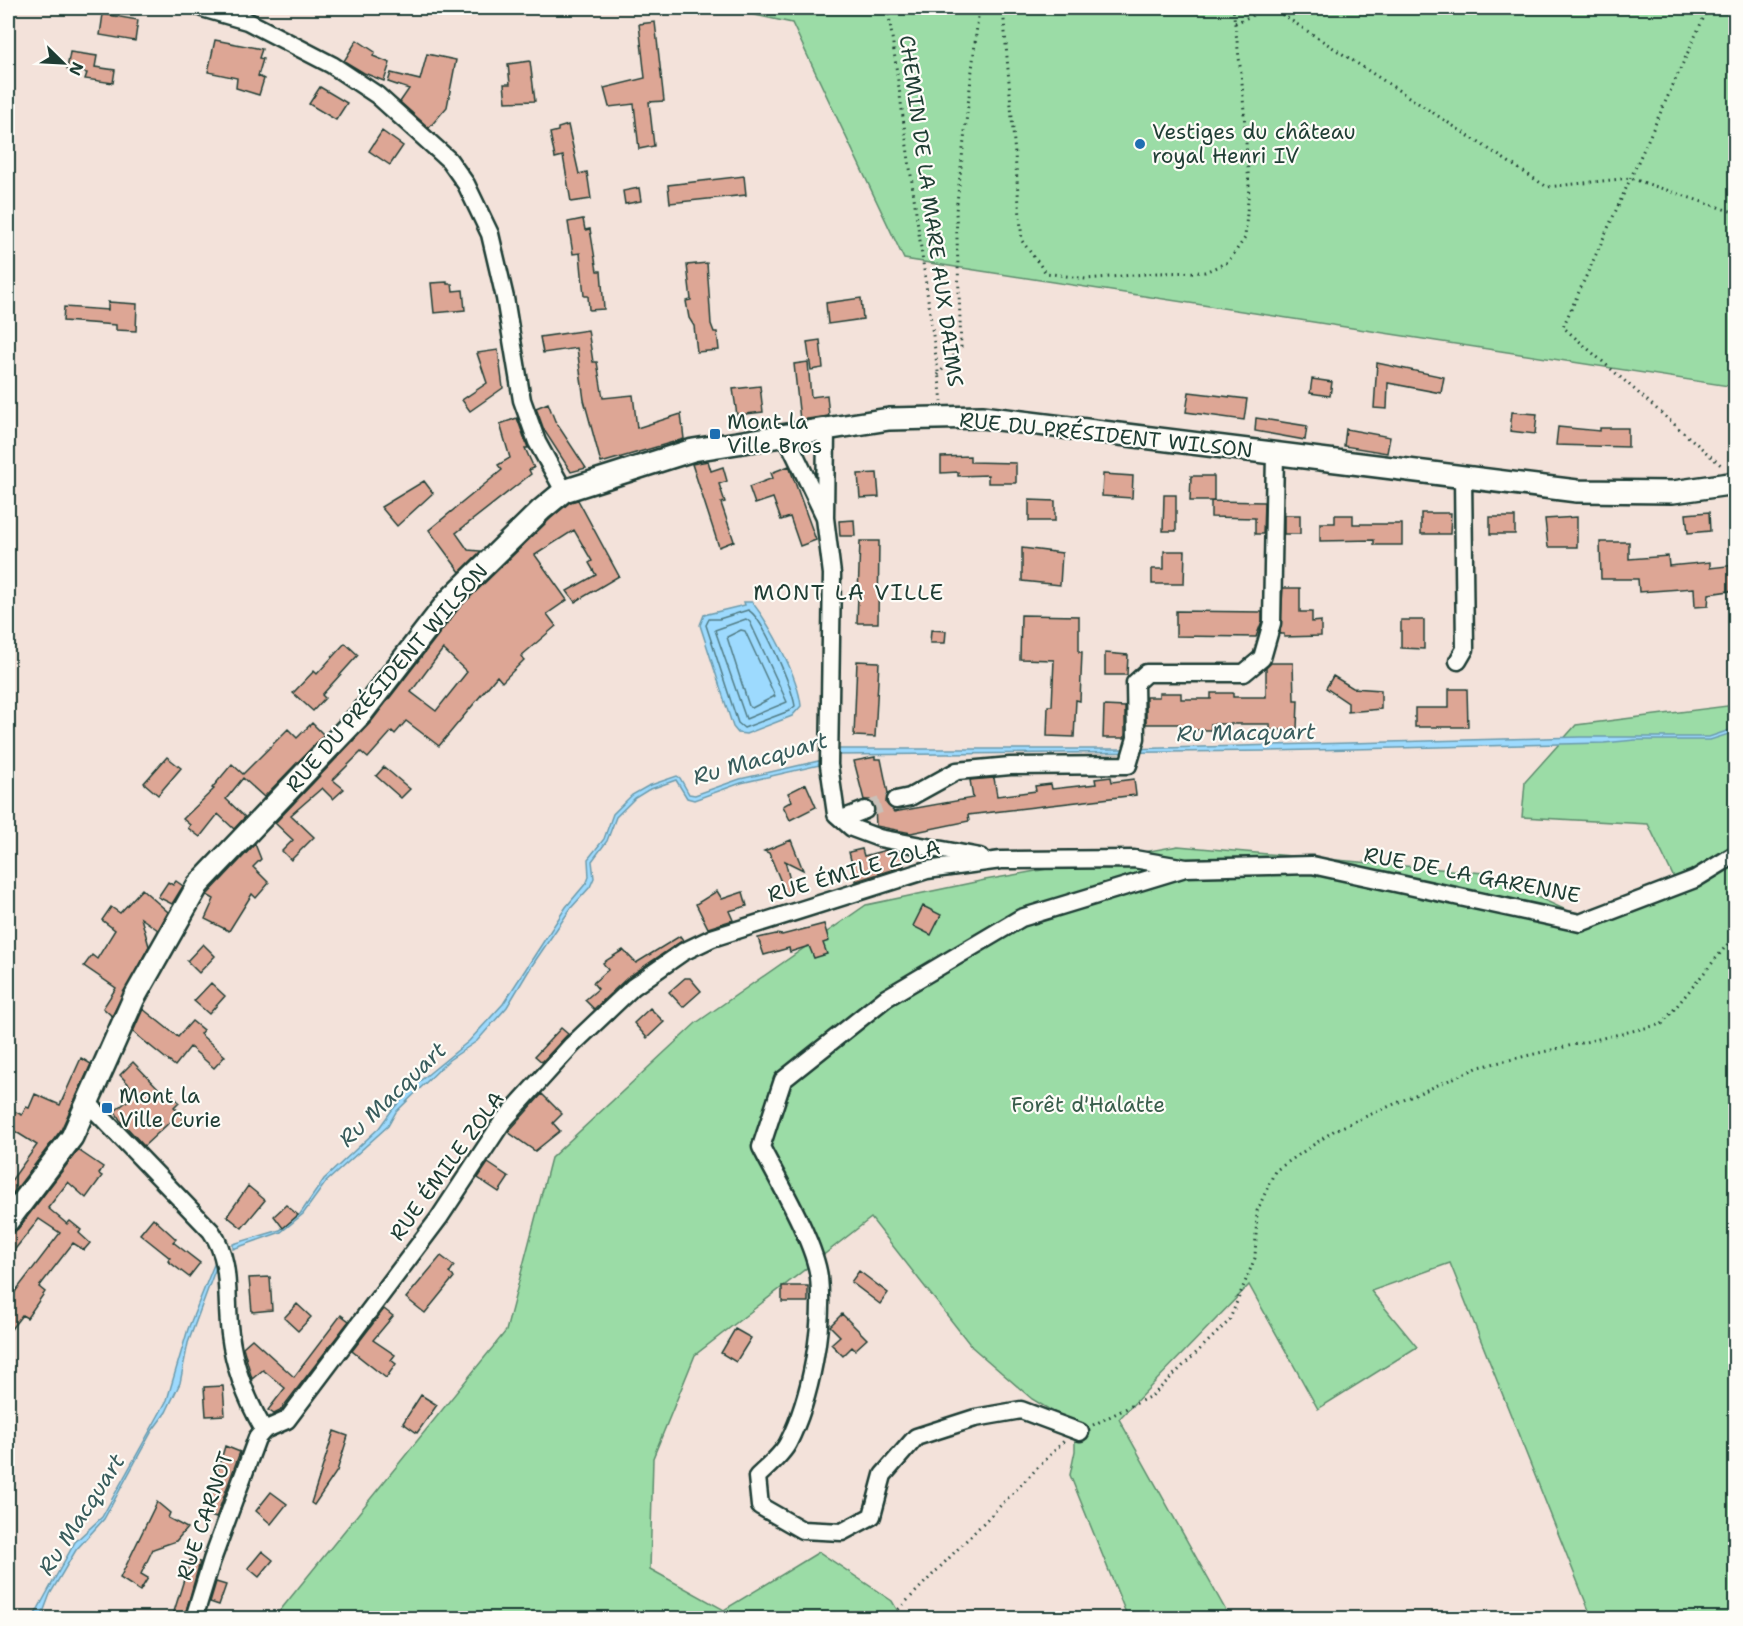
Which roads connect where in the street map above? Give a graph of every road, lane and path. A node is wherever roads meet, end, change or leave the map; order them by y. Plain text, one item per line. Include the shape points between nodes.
1 (202, 8) edge
2 (888, 8) edge
3 (980, 8) edge
4 (1003, 8) edge
5 (1233, 8) edge
6 (1270, 8) edge
7 (1708, 8) edge
8 (1235, 23) junction
9 (1630, 178) junction
10 (1736, 213) edge
11 (938, 375) junction
12 (944, 418) junction
13 (826, 428) junction
14 (785, 434) junction
15 (1275, 453) junction
16 (1463, 477) junction
17 (1731, 477) edge
18 (564, 491) junction
19 (825, 518) junction
20 (1458, 662) dead end
21 (896, 800) tunnel mouth
22 (865, 810) tunnel mouth
23 (842, 819) junction
24 (1736, 854) edge
25 (1001, 860) junction
26 (1186, 868) junction
27 (1736, 934) edge
28 (91, 1095) junction
29 (8, 1221) edge
30 (264, 1430) junction
31 (1080, 1432) junction
32 (194, 1618) edge
33 (890, 1618) edge

1 - 18 street via 247,21 332,65 377,95 449,159 490,234 522,400 537,442
2 - 11 path, CHEMIN DE LA MARE AUX DAIMS
3 - 11 path via 956,211 961,347
4 - 8 path via 1022,241 1046,273 1086,279 1205,272 1228,262 1245,238 1249,187
5 - 8 path
6 - 8 path
6 - 9 path via 1547,187
7 - 9 path
9 - 10 path
9 - 17 path via 1563,327
11 - 12 path, CHEMIN DE LA MARE AUX DAIMS
12 - 13 street, RUE DU PRÉSIDENT WILSON via 890,419
12 - 15 street, RUE DU PRÉSIDENT WILSON via 982,417
13 - 14 street, RUE DU PRÉSIDENT WILSON
13 - 19 street
14 - 18 street, RUE DU PRÉSIDENT WILSON via 693,450
14 - 19 street
15 - 16 street, RUE DU PRÉSIDENT WILSON
15 - 21 street via 1272,623 1262,658 1244,673 1146,673 1135,683 1136,738 1128,765 1010,766 957,771 910,797
16 - 17 street, RUE DU PRÉSIDENT WILSON via 1577,491 1673,492
16 - 20 street via 1465,649
18 - 28 street, RUE DU PRÉSIDENT WILSON via 449,600 361,714 198,885 134,998
19 - 23 street via 832,574 829,765 837,814
22 - 23 street
23 - 25 street via 852,828 879,838
24 - 26 street, RUE DE LA GARENNE via 1695,879 1580,923 1312,865
25 - 26 street via 1134,859
25 - 30 street, RUE ÉMILE ZOLA via 927,870 755,922 683,952 633,987 572,1045 503,1121 439,1218 287,1420
26 - 31 street via 1021,918 886,998 783,1080 761,1147 810,1247 819,1276 817,1343 806,1393 788,1445 757,1477 760,1506 802,1530 842,1532 872,1516 884,1476 916,1437 975,1418 1021,1410
27 - 31 path via 1662,1024 1479,1067 1335,1130 1275,1171 1257,1212 1255,1258 1229,1321 1153,1395
28 - 29 street, RUE DU PRÉSIDENT WILSON via 72,1137
28 - 30 street via 221,1246 226,1264 230,1336 249,1405
30 - 32 street, RUE CARNOT via 257,1438
31 - 33 path via 1066,1440

